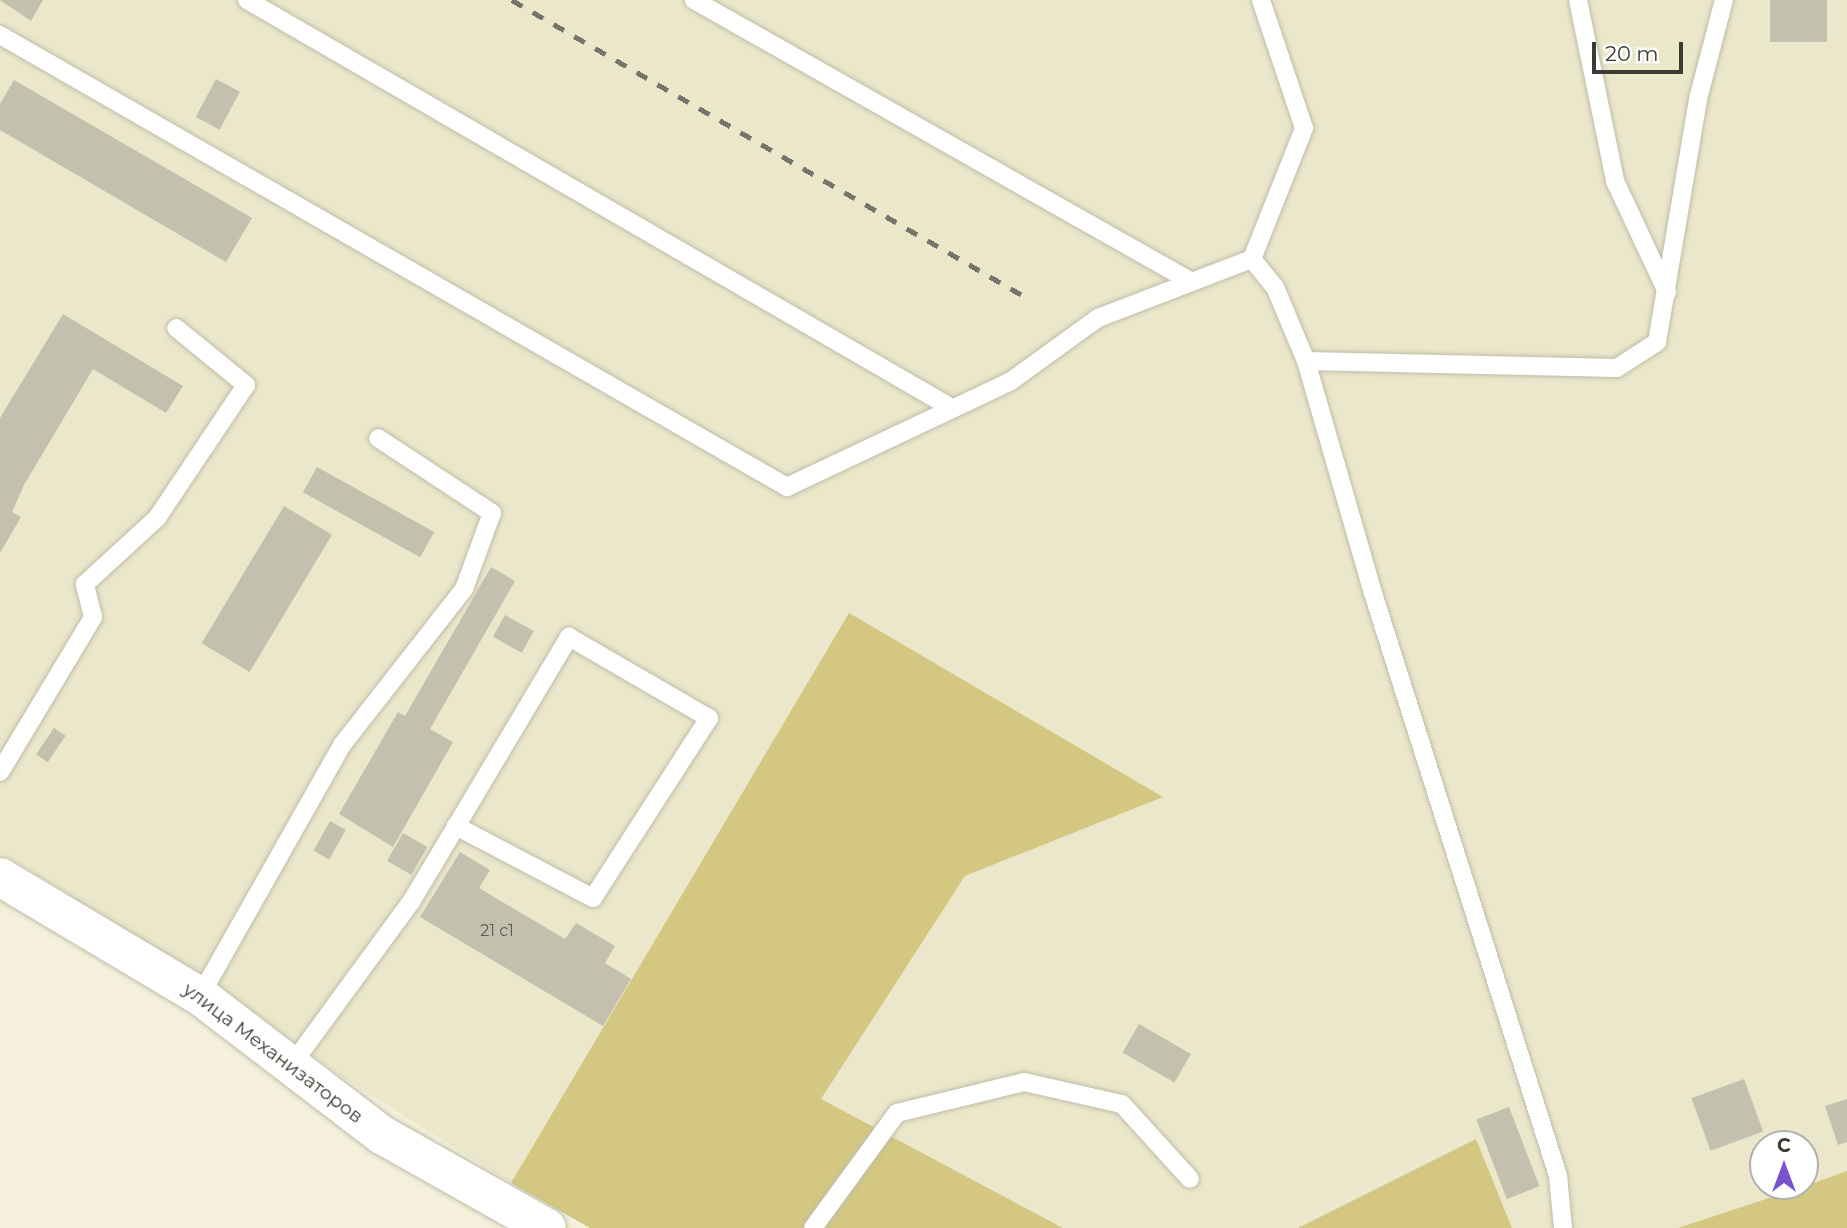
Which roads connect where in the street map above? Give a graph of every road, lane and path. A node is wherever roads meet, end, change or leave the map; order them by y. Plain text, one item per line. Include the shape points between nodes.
1 (247, 0) edge
2 (694, 0) edge
3 (1261, 0) edge
4 (1578, 0) edge
5 (1724, 0) edge
6 (0, 36) edge
7 (1252, 259) junction
8 (1190, 281) junction
9 (1667, 292) junction
10 (176, 328) dead end
11 (1306, 360) junction
12 (950, 407) junction
13 (378, 438) dead end
14 (0, 772) edge
15 (456, 826) junction
16 (0, 877) edge
17 (200, 996) junction
18 (293, 1063) junction
19 (1190, 1180) dead end
20 (547, 1228) edge
21 (813, 1228) edge
22 (1563, 1228) edge

1 - 12 lane
2 - 8 lane
3 - 7 lane via 1304,128
4 - 9 lane via 1615,181
5 - 9 lane via 1698,99
6 - 12 lane via 787,487
7 - 8 lane
7 - 11 lane via 1275,287
8 - 12 lane via 1098,318 1011,381
9 - 11 lane via 1657,342 1617,368
10 - 14 lane via 246,385 157,518 85,584 93,617
11 - 22 lane via 1373,593 1558,1176
13 - 17 lane via 492,513 464,589 342,745
15 - 15 lane via 569,636 709,718 593,898
15 - 18 lane via 411,902
16 - 17 street, улица Механизаторов
17 - 18 street, улица Механизаторов
18 - 20 street, улица Механизаторов via 382,1135
19 - 21 lane via 1122,1104 1024,1082 897,1113

